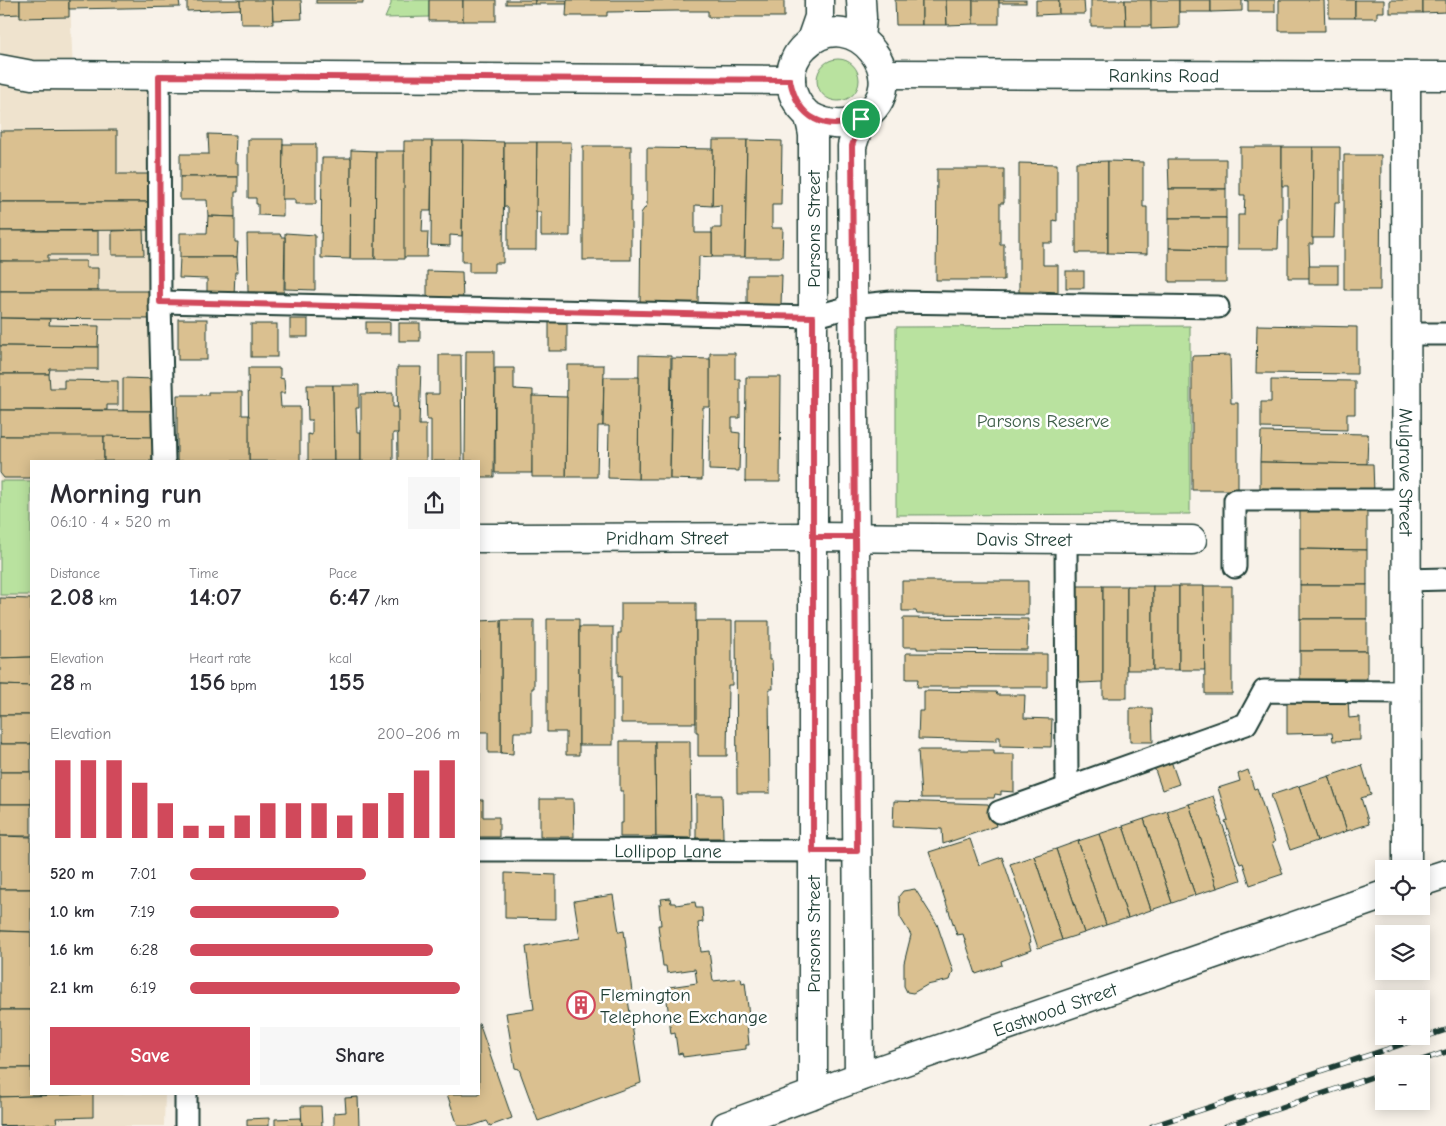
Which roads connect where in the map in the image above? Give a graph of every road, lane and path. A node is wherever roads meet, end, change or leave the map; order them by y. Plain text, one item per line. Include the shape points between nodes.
1 (819, 0) edge
2 (861, 0) edge
3 (860, 38) junction
4 (811, 40) junction
5 (0, 69) edge
6 (883, 74) junction
7 (32, 75) junction
8 (159, 76) junction
9 (1406, 76) junction
10 (1446, 76) edge
11 (790, 80) junction
12 (0, 84) edge
13 (808, 115) junction
14 (861, 119) junction
15 (160, 302) junction
16 (853, 306) junction
17 (1218, 307) dead end
18 (813, 317) junction
19 (1407, 334) junction
20 (1446, 334) edge
21 (164, 460) edge
22 (1407, 500) junction
23 (813, 537) junction
24 (855, 537) junction
25 (480, 538) edge
26 (1066, 538) junction
27 (1192, 540) dead end
28 (1236, 567) dead end
29 (1446, 579) edge
30 (1406, 580) junction
31 (1407, 692) junction
32 (1067, 788) junction
33 (999, 812) dead end
34 (480, 850) edge
35 (813, 851) junction
36 (857, 851) junction
37 (1407, 860) edge
38 (1446, 874) edge
39 (1430, 879) edge
40 (1375, 898) edge
41 (859, 1077) junction
42 (813, 1094) junction
43 (186, 1095) edge
44 (186, 1126) edge
45 (726, 1126) edge

1 - 4 street via 819,17
2 - 3 street
3 - 4 street via 835,32
3 - 6 street via 872,47 880,60
4 - 11 street via 796,58
5 - 7 street
6 - 9 street, Rankins Road
6 - 14 street via 879,100
7 - 8 street
7 - 12 street
8 - 11 street
8 - 15 lane
9 - 10 street, Rankins Road
9 - 19 street, Mulgrave Street
11 - 13 street via 799,105
13 - 14 street via 833,125
13 - 18 street, Parsons Street via 813,135
14 - 16 street, Parsons Street via 852,146
15 - 18 lane
15 - 21 lane
16 - 17 lane via 891,302
16 - 18 lane
16 - 24 street, Parsons Street
18 - 23 street, Parsons Street
19 - 20 lane
19 - 22 street, Mulgrave Street
22 - 28 lane via 1235,500
22 - 30 street, Mulgrave Street
23 - 24 street, Pridham Street
23 - 25 street, Pridham Street
23 - 35 street, Parsons Street
24 - 26 street, Davis Street
24 - 36 street, Parsons Street
26 - 27 street, Davis Street
26 - 32 lane
29 - 30 lane
30 - 31 street, Mulgrave Street
31 - 32 lane via 1264,691 1246,724
31 - 37 street, Mulgrave Street
32 - 33 lane
34 - 35 lane, Lollipop Lane
35 - 36 lane, Lollipop Lane
35 - 42 street, Parsons Street
36 - 41 street, Parsons Street
38 - 39 street
40 - 41 street, Eastwood Street
41 - 42 street, Eastwood Street
42 - 45 street, Eastwood Street
43 - 44 lane

